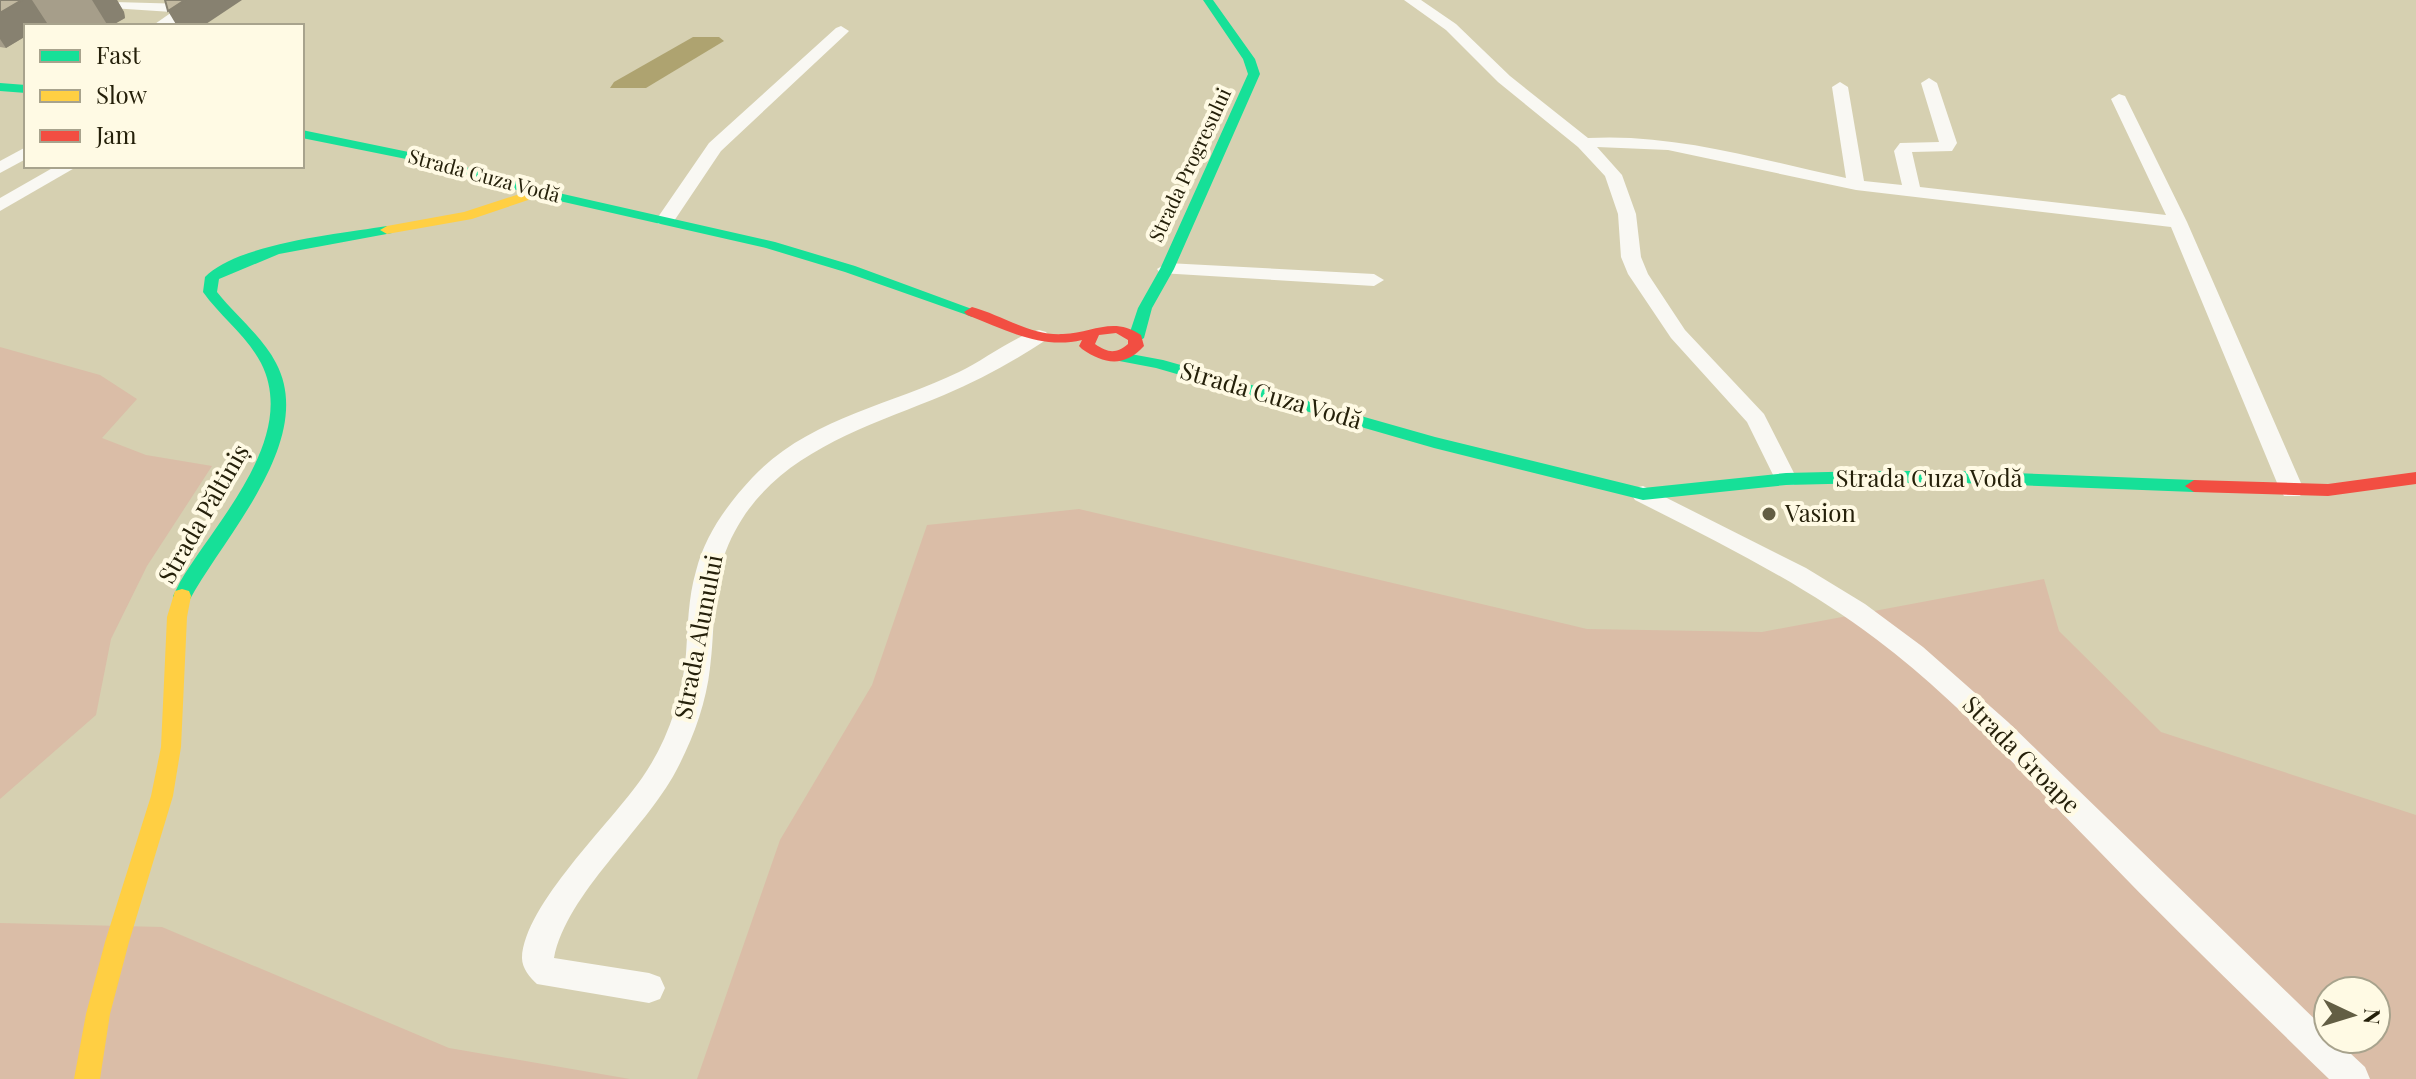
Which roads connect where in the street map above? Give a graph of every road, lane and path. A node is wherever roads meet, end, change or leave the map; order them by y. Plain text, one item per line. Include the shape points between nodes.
1 (50, 0) edge
2 (204, 0) edge
3 (1208, 0) edge
4 (1411, 0) edge
5 (189, 9) junction
6 (163, 24) edge
7 (841, 31) dead end
8 (1929, 83) dead end
9 (0, 87) edge
10 (1840, 87) dead end
11 (24, 89) edge
12 (2119, 99) dead end
13 (304, 134) edge
14 (1584, 143) junction
15 (24, 153) edge
16 (0, 168) edge
17 (66, 168) edge
18 (1856, 185) junction
19 (1912, 191) junction
20 (538, 192) junction
21 (0, 206) edge
22 (665, 220) junction
23 (2178, 222) junction
24 (1167, 269) junction
25 (1374, 280) dead end
26 (1145, 308) junction
27 (1112, 327) junction
28 (1049, 338) junction
29 (1091, 343) junction
30 (1131, 347) junction
31 (1157, 363) joint
32 (2416, 478) edge
33 (1786, 479) junction
34 (2292, 490) junction
35 (1643, 494) junction
36 (649, 988) dead end
37 (87, 1079) edge
38 (2353, 1079) edge

1 - 5 street
2 - 5 street
3 - 24 street, Strada Progresului via 1254,74
4 - 14 street via 1451,27 1504,79
5 - 6 street
7 - 22 street via 715,147
8 - 19 street via 1948,143 1939,149 1906,147
9 - 11 street
10 - 18 street
12 - 23 street
13 - 20 street, Strada Cuza Vodă via 428,160
14 - 18 street via 1668,145
14 - 33 street via 1620,186 1638,274 1697,358 1756,419
15 - 16 street
17 - 21 street
18 - 19 street
19 - 23 street
20 - 22 street, Strada Cuza Vodă
20 - 37 street, Strada Păltiniș via 467,216 262,253 212,277 210,292 270,366 278,388 278,417 264,464 183,592 162,796 117,942
22 - 28 street, Strada Cuza Vodă via 850,269
23 - 34 street
24 - 25 street
24 - 26 street, Strada Progresului
26 - 27 street
26 - 30 street, Strada Progresului
27 - 29 street
27 - 30 street via 1131,332
28 - 29 street
28 - 36 street, Strada Alunului via 797,450 762,482 717,543 705,581 692,699 673,750 650,790 570,892 538,959 548,973
29 - 30 street via 1099,356
30 - 31 street, Strada Cuza Vodă
31 - 35 street, Strada Cuza Vodă via 1434,442
32 - 34 street, Strada Cuza Vodă
33 - 34 street, Strada Cuza Vodă via 1961,477
33 - 35 street, Strada Cuza Vodă
35 - 38 street, Strada Groape via 1800,577 1924,663

